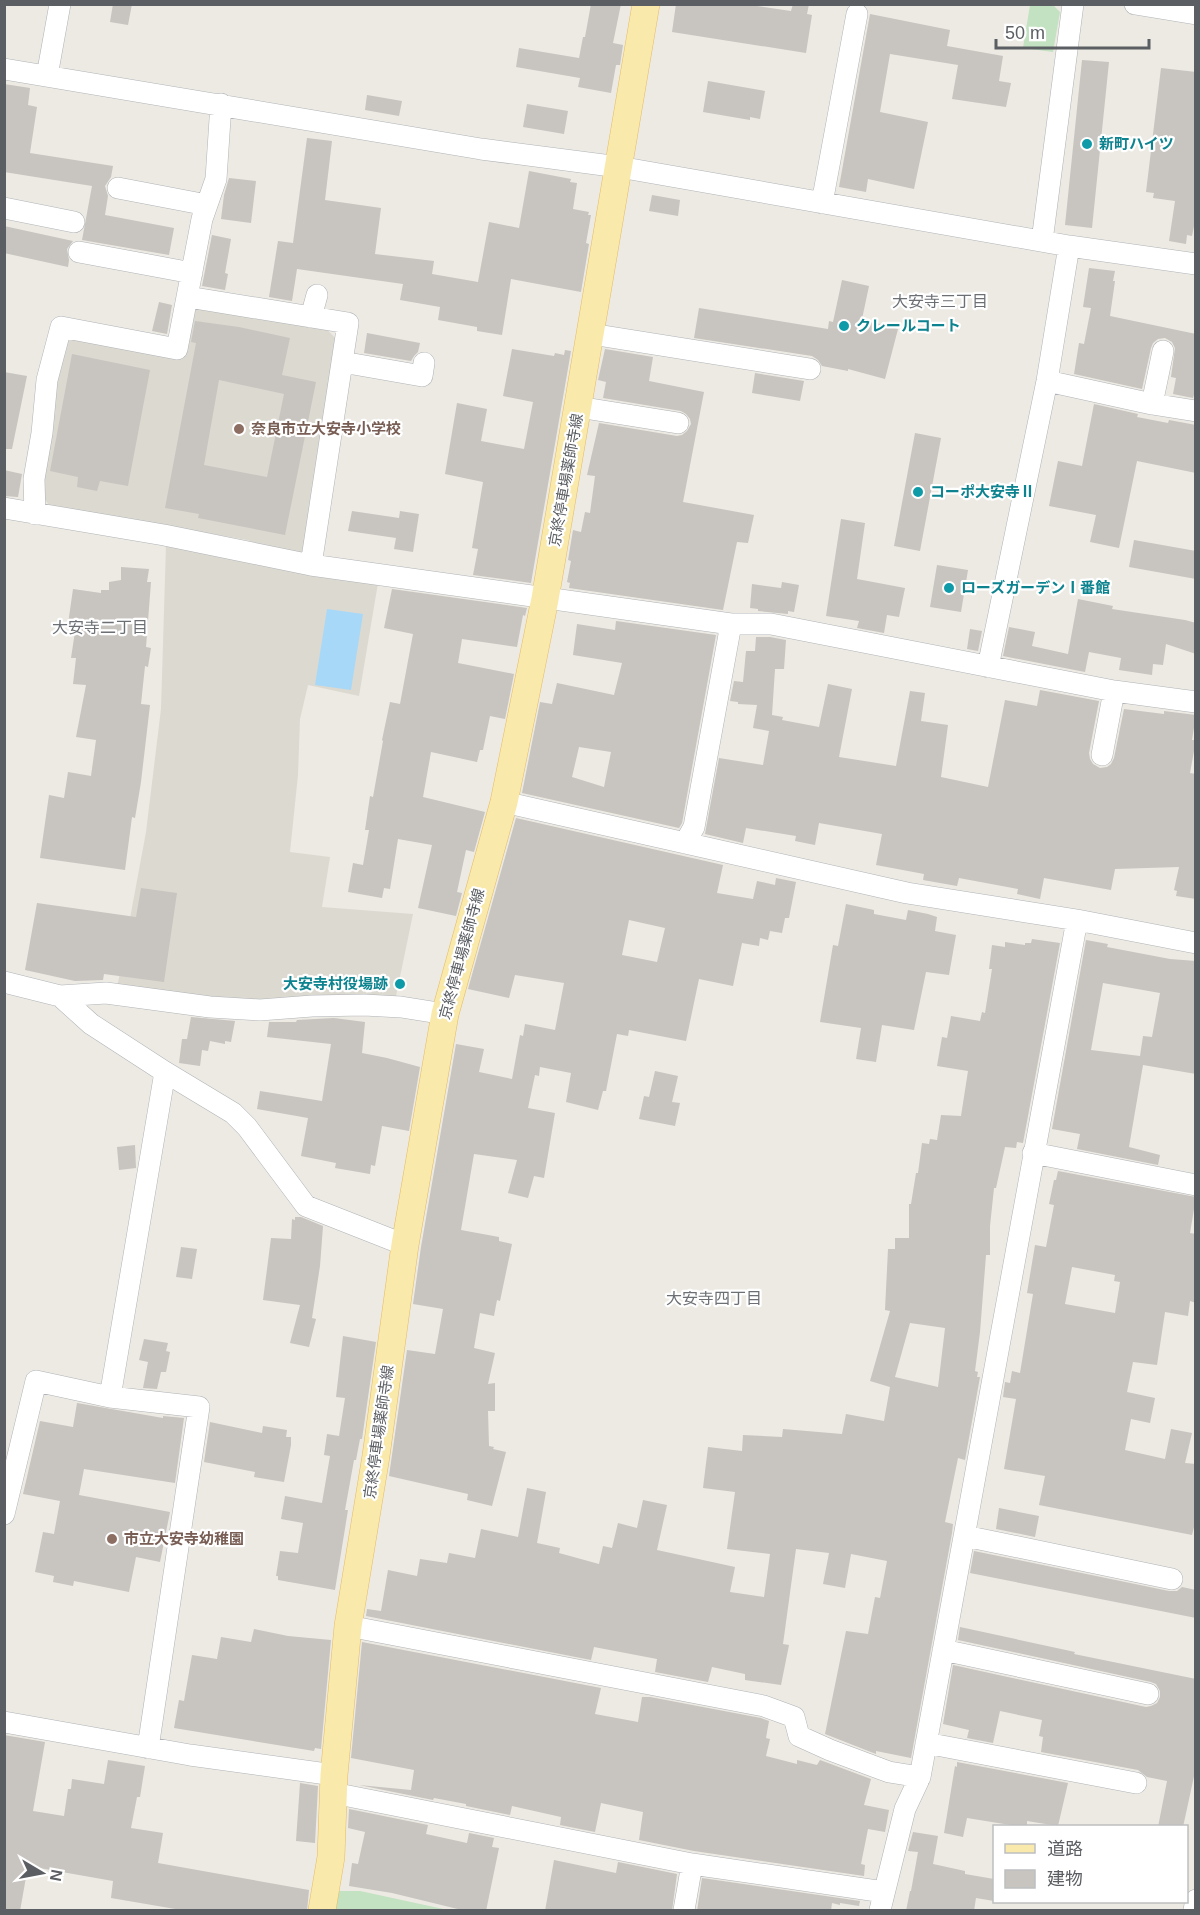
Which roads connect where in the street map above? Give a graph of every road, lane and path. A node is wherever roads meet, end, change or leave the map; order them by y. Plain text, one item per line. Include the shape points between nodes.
1 (60, 4) edge
2 (646, 4) edge
3 (1073, 4) edge
4 (1135, 4) edge
5 (857, 14) dead end
6 (1196, 14) edge
7 (4, 69) edge
8 (47, 76) junction
9 (221, 104) junction
10 (619, 167) junction
11 (118, 188) dead end
12 (822, 203) junction
13 (207, 205) junction
14 (4, 208) edge
15 (74, 222) dead end
16 (1042, 241) junction
17 (1069, 246) junction
18 (79, 252) dead end
19 (1196, 264) edge
20 (192, 273) junction
21 (317, 295) dead end
22 (188, 297) junction
23 (311, 317) junction
24 (591, 334) junction
25 (1163, 351) dead end
26 (342, 362) junction
27 (424, 363) dead end
28 (810, 369) dead end
29 (1047, 381) junction
30 (1152, 404) junction
31 (578, 407) junction
32 (1196, 411) edge
33 (678, 423) dead end
34 (4, 508) edge
35 (35, 513) junction
36 (311, 565) junction
37 (545, 598) junction
38 (731, 624) junction
39 (988, 667) junction
40 (1114, 692) junction
41 (1196, 702) edge
42 (1102, 755) dead end
43 (504, 802) junction
44 (685, 843) junction
45 (1077, 920) junction
46 (1196, 943) edge
47 (4, 982) edge
48 (60, 996) junction
49 (445, 1014) junction
50 (165, 1072) junction
51 (1033, 1153) junction
52 (1196, 1185) edge
53 (405, 1245) junction
54 (110, 1396) junction
55 (4, 1514) edge
56 (965, 1536) junction
57 (1172, 1580) dead end
58 (348, 1626) junction
59 (943, 1650) junction
60 (1148, 1694) dead end
61 (4, 1722) edge
62 (926, 1743) junction
63 (148, 1748) junction
64 (920, 1777) junction
65 (1136, 1783) dead end
66 (334, 1784) junction
67 (692, 1864) junction
68 (1196, 1900) edge
69 (882, 1901) edge
70 (322, 1911) edge
71 (684, 1911) edge
72 (1194, 1911) edge

1 - 8 street
2 - 10 main road, 京終停車場薬師寺線
3 - 16 street
4 - 6 street
5 - 12 street
7 - 8 street
8 - 9 street
9 - 10 street via 481,149
9 - 13 street via 216,179
10 - 12 street
10 - 24 main road, 京終停車場薬師寺線
11 - 13 street
12 - 16 street
13 - 20 street
14 - 15 street
16 - 17 street
17 - 19 street
17 - 29 street
18 - 20 street
20 - 22 street
21 - 23 street
22 - 23 street
22 - 35 street via 177,349 61,327 47,380 34,479
23 - 26 street via 348,323
24 - 28 street
24 - 31 main road, 京終停車場薬師寺線
25 - 30 street
26 - 27 street via 422,376
26 - 36 street
29 - 30 street
29 - 39 street
30 - 32 street
31 - 33 street
31 - 37 main road, 京終停車場薬師寺線
34 - 35 street
35 - 36 street
36 - 37 street
37 - 38 street
37 - 43 main road, 京終停車場薬師寺線
38 - 39 street via 771,624
38 - 44 street via 694,828
39 - 40 street
40 - 41 street
40 - 42 street
43 - 44 street
43 - 49 main road, 京終停車場薬師寺線
44 - 45 street via 907,893
45 - 46 street
45 - 51 street
47 - 48 street
48 - 49 street via 106,993 260,1010 363,1005
48 - 50 street via 91,1024
49 - 53 main road, 京終停車場薬師寺線
50 - 53 street via 233,1113 306,1206
50 - 54 street
51 - 52 street
51 - 56 street
53 - 58 main road, 京終停車場薬師寺線
54 - 55 street via 36,1381
54 - 63 street via 199,1407
56 - 57 street
56 - 59 street
58 - 64 street via 764,1706 794,1718 799,1736 889,1772
58 - 66 main road, 京終停車場薬師寺線
59 - 60 street
59 - 62 street
61 - 63 street
62 - 64 street
62 - 65 street
63 - 66 street
64 - 69 street via 905,1809
66 - 67 street
66 - 70 main road, 京終停車場薬師寺線 via 331,1857
67 - 69 street
67 - 71 street
68 - 72 street

